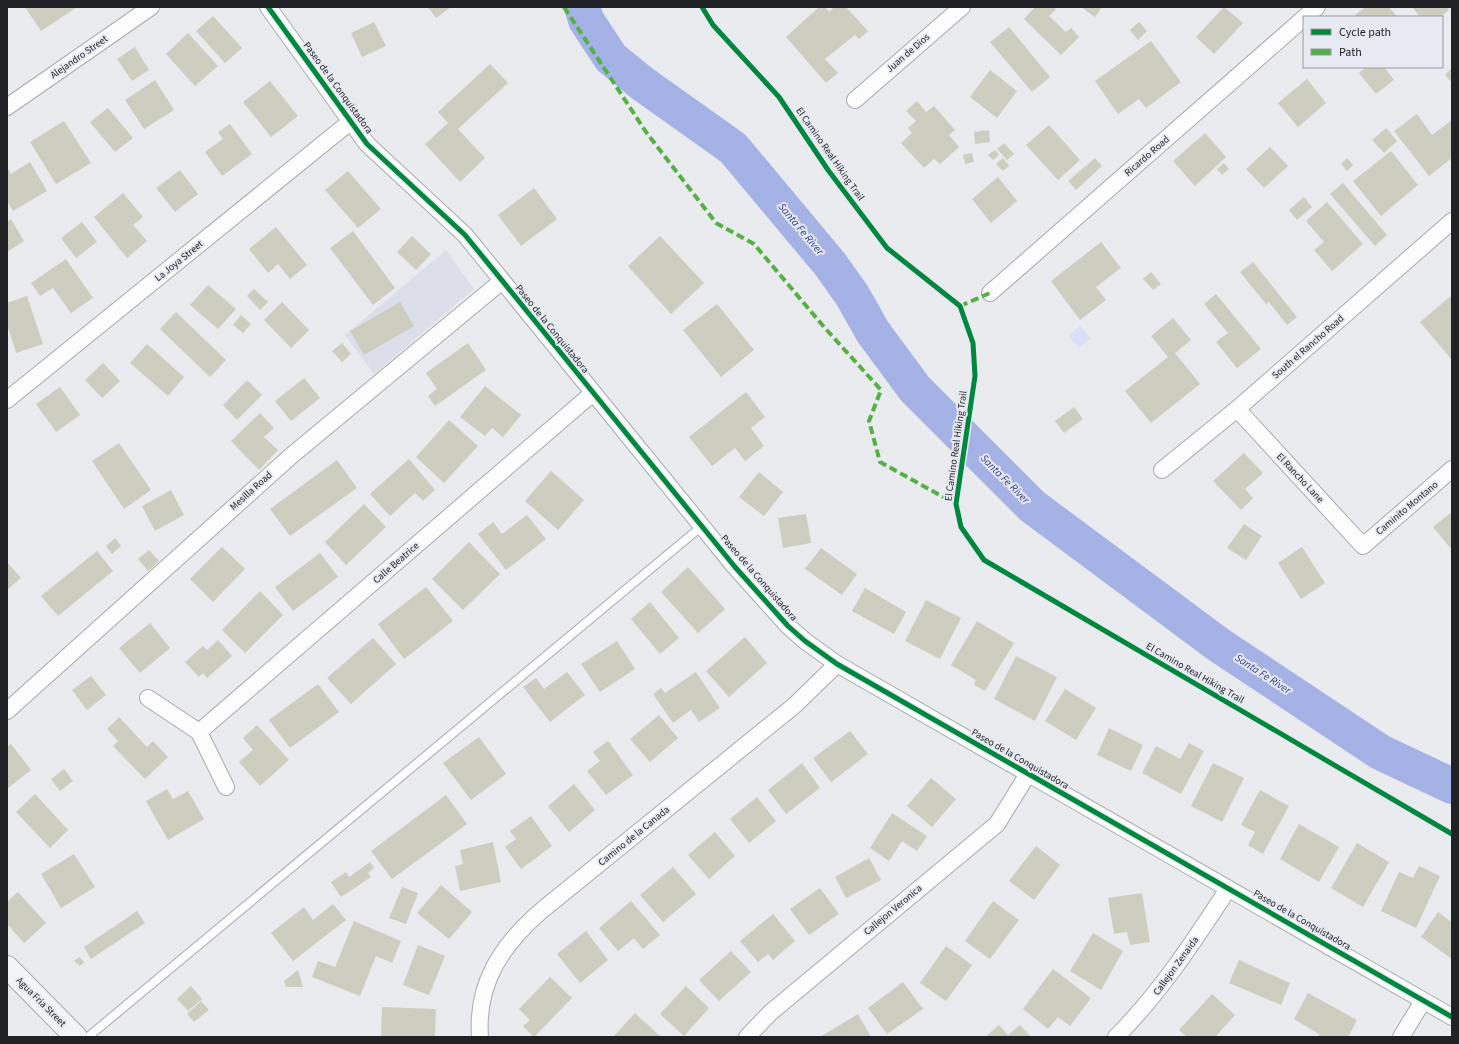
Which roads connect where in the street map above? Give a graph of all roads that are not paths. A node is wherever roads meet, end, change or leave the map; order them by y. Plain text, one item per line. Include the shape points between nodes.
1 (151, 7) edge
2 (268, 7) edge
3 (962, 7) edge
4 (1317, 7) edge
5 (1307, 16) edge
6 (1303, 20) edge
7 (855, 100) dead end
8 (7, 107) edge
9 (350, 122) junction
10 (1452, 221) edge
11 (502, 281) junction
12 (990, 293) dead end
13 (593, 393) junction
14 (7, 400) edge
15 (1237, 409) junction
16 (1162, 470) dead end
17 (1452, 470) edge
18 (702, 526) junction
19 (1363, 546) joint
20 (837, 664) junction
21 (148, 698) dead end
22 (7, 711) edge
23 (199, 732) junction
24 (1028, 774) junction
25 (226, 787) dead end
26 (1228, 889) junction
27 (7, 967) edge
28 (1423, 1001) junction
29 (1452, 1017) edge
30 (76, 1037) edge
31 (88, 1037) edge
32 (480, 1037) edge
33 (747, 1037) edge
34 (1116, 1037) edge
35 (1401, 1037) edge

1 - 8 street, Alejandro Street
2 - 9 street, Paseo de la Conquistadora
3 - 7 street, Juan de Dios
4 - 5 street, Ricardo Road
6 - 12 street, Ricardo Road
9 - 11 street, Paseo de la Conquistadora via 372,149 465,235
9 - 14 street, La Joya Street
10 - 15 street, South el Rancho Road
11 - 13 street, Paseo de la Conquistadora
11 - 22 street, Mesilla Road via 290,456
13 - 18 street, Paseo de la Conquistadora
13 - 23 street, Calle Beatrice
15 - 16 street, South el Rancho Road
15 - 19 street, El Rancho Lane
17 - 19 street, Caminito Montano
18 - 20 street, Paseo de la Conquistadora via 788,626 805,642
18 - 31 lane
20 - 24 street, Paseo de la Conquistadora
20 - 32 street, Camino de la Canada via 795,705 541,912 512,939 497,960 485,990 480,1010
21 - 23 street
23 - 25 street
24 - 26 street, Paseo de la Conquistadora
24 - 33 street, Callejon Veronica via 997,824 770,1013
26 - 28 street, Paseo de la Conquistadora
26 - 34 street, Callejon Zenaida via 1179,963 1149,1002
27 - 30 street, Agua Fria Street
28 - 29 street, Paseo de la Conquistadora
28 - 35 street

